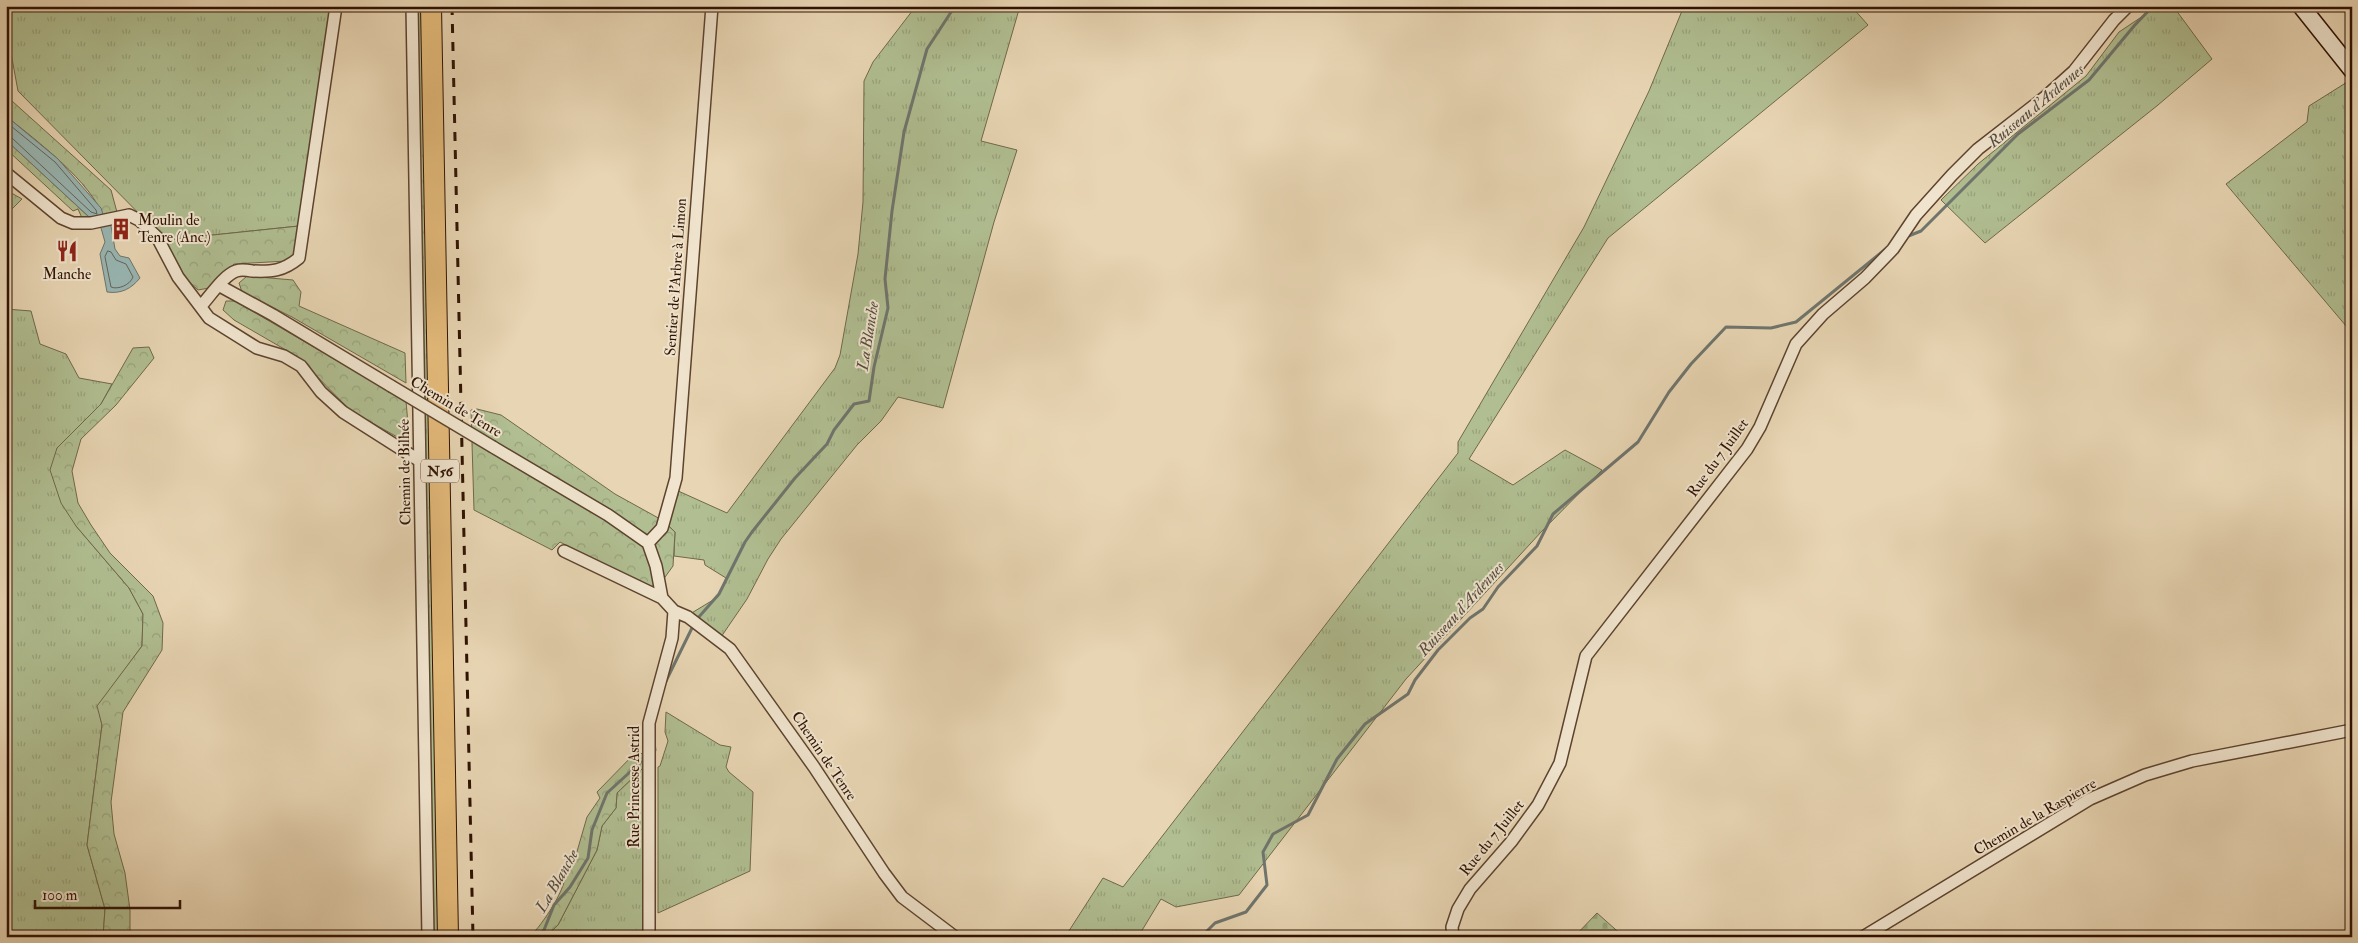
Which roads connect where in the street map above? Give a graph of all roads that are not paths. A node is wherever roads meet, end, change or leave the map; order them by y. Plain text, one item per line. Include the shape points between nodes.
1 (336, 6) edge
2 (412, 6) edge
3 (431, 6) edge
4 (712, 6) edge
5 (2128, 6) edge
6 (2301, 6) edge
7 (2352, 70) edge
8 (6, 173) edge
9 (220, 286) junction
10 (201, 306) junction
11 (420, 461) junction
12 (648, 543) junction
13 (564, 551) dead end
14 (662, 598) junction
15 (674, 611) junction
16 (2352, 730) edge
17 (428, 937) edge
18 (448, 937) edge
19 (649, 937) edge
20 (955, 937) edge
21 (1453, 937) edge
22 (1864, 937) edge

1 - 9 street via 299,258 287,268 266,272 238,270 226,276
2 - 11 street, Chemin de Bilhée
3 - 18 highway, N56
4 - 12 street, Sentier de l'Arbre à Limon via 676,478 662,528
5 - 21 street, Rue du 7 Juillet via 2074,71 2045,98 1978,149 1952,175 1916,215 1893,249 1823,314 1796,344 1747,449 1586,656 1560,763 1538,805 1458,909 1452,927
6 - 7 street
8 - 10 street via 60,218 77,224 129,215 145,224 157,237 178,277
9 - 10 street
9 - 12 street, Chemin de Tenre, bridge via 608,515
10 - 11 street via 209,318 257,348 284,356 302,366 321,392 343,412
11 - 17 street, Chemin de Bilhée
12 - 14 street
13 - 14 street, Chemin de Tenre
14 - 15 street, Chemin de Tenre
15 - 19 street, Rue Princesse Astrid via 672,638 649,723
15 - 20 street, Chemin de Tenre via 688,617 730,649 899,893
16 - 22 street, Chemin de la Raspierre via 2192,761 2090,799

